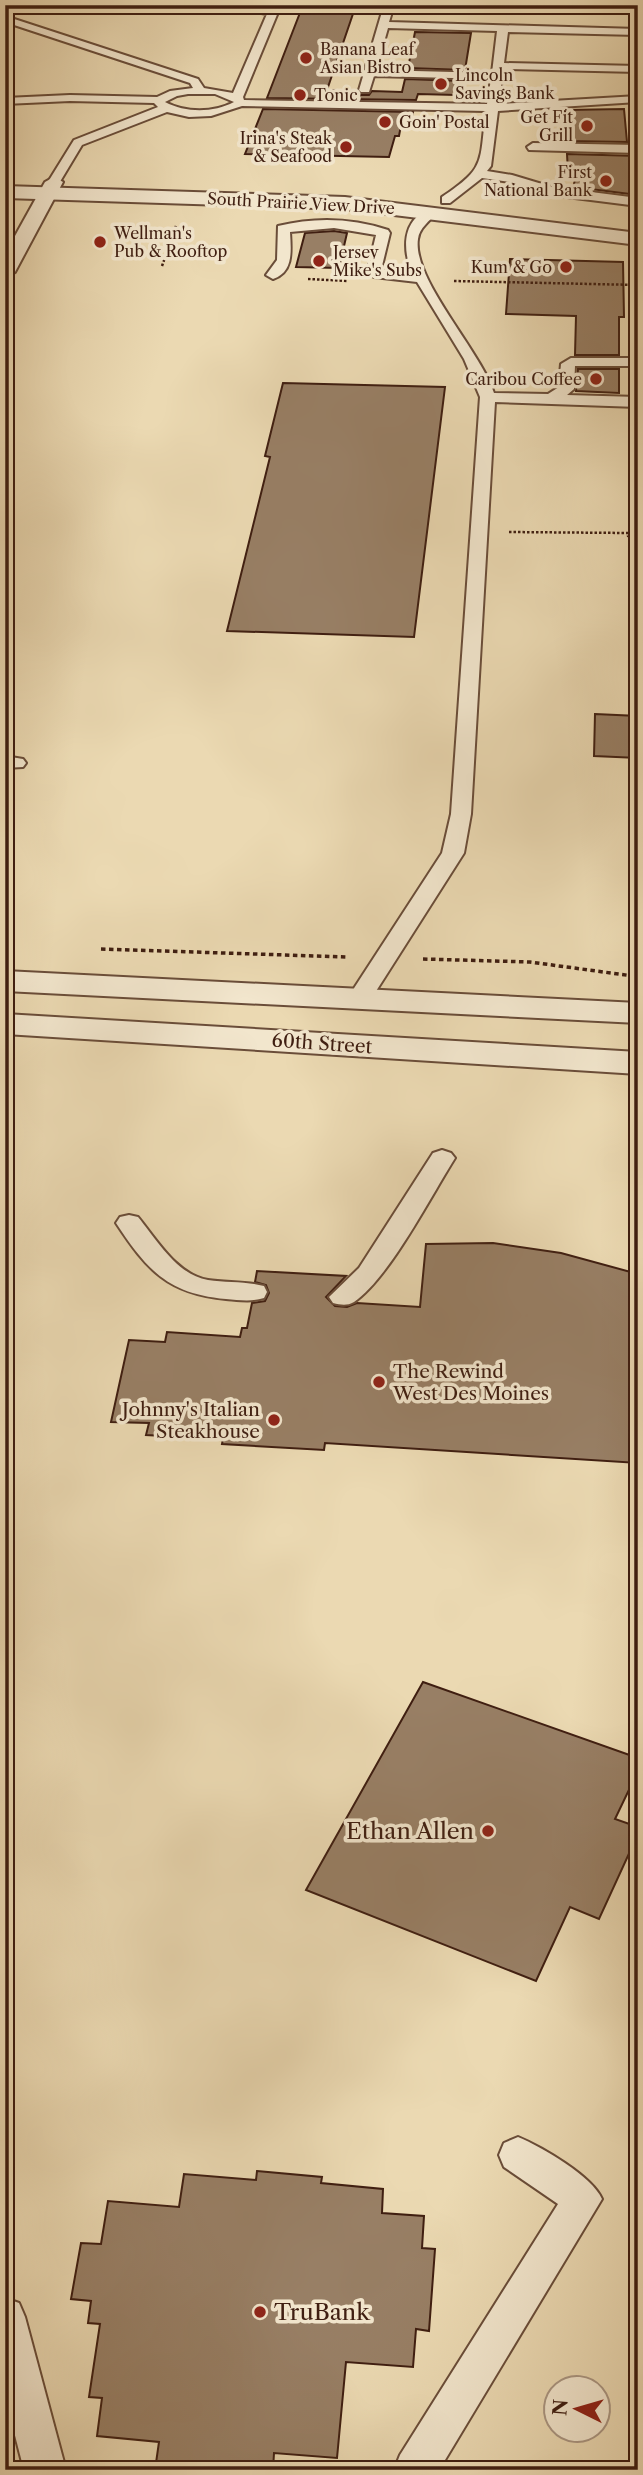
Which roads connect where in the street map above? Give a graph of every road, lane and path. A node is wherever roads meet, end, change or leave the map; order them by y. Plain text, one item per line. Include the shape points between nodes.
1 (223, 5) edge
2 (389, 5) edge
3 (274, 8) edge
4 (5, 19) edge
5 (384, 25) junction
6 (503, 28) junction
7 (638, 32) edge
8 (638, 69) edge
9 (498, 71) junction
10 (370, 73) junction
11 (201, 90) junction
12 (365, 92) junction
13 (638, 99) edge
14 (239, 100) junction
15 (5, 101) edge
16 (494, 103) junction
17 (162, 104) junction
18 (361, 105) junction
19 (533, 147) dead end
20 (638, 149) edge
21 (480, 174) junction
22 (5, 181) edge
23 (51, 188) junction
24 (5, 192) edge
25 (446, 200) junction
26 (638, 202) edge
27 (430, 213) junction
28 (179, 219) dead end
29 (638, 225) edge
30 (638, 239) edge
31 (162, 266) dead end
32 (5, 272) edge
33 (276, 273) joint
34 (422, 279) junction
35 (352, 281) dead end
36 (445, 281) dead end
37 (638, 285) edge
38 (638, 362) edge
39 (488, 397) junction
40 (551, 399) junction
41 (638, 402) edge
42 (479, 531) junction
43 (638, 536) edge
44 (97, 949) dead end
45 (387, 958) junction
46 (638, 977) edge
47 (5, 981) edge
48 (359, 999) junction
49 (638, 1013) edge
50 (5, 1024) edge
51 (638, 1063) edge
52 (442, 1158) dead end
53 (129, 1223) dead end
54 (254, 1292) dead end
55 (343, 1297) dead end
56 (518, 2155) dead end
57 (5, 2317) edge
58 (45, 2470) edge
59 (415, 2470) edge

1 - 3 lane
2 - 5 lane
3 - 14 lane
4 - 11 lane via 194,81
5 - 6 lane
5 - 10 lane
6 - 7 lane
6 - 9 lane
8 - 9 lane
9 - 10 lane
9 - 16 lane
10 - 12 lane
11 - 14 lane
11 - 17 lane via 174,93
12 - 16 lane
12 - 18 lane
13 - 16 lane
14 - 17 lane via 226,110 201,113
14 - 18 lane
15 - 17 lane via 70,98
16 - 18 lane
16 - 21 lane
17 - 23 lane via 78,143
19 - 20 lane
21 - 25 lane
21 - 26 lane via 512,178 551,191
22 - 23 street, South Prairie View Drive
23 - 24 street, South Prairie View Drive
23 - 25 street, South Prairie View Drive via 310,188
23 - 27 street, South Prairie View Drive via 299,200
23 - 32 street
25 - 29 street, South Prairie View Drive
27 - 30 street, South Prairie View Drive
27 - 34 lane via 410,240
28 - 31 path
33 - 34 lane via 285,258 283,229 301,225 370,227 383,233 374,273
33 - 35 path
34 - 39 lane via 480,370
36 - 37 path
38 - 40 lane via 571,362 566,389
39 - 40 lane
39 - 42 lane
40 - 41 lane
42 - 43 path
42 - 45 lane via 459,827 453,853
44 - 45 path
45 - 46 path via 530,962
45 - 48 lane
47 - 48 street
48 - 49 street
50 - 51 street, 60th Street
52 - 55 lane via 369,1274
53 - 54 lane via 169,1272 199,1288
56 - 59 lane via 583,2199
57 - 58 lane

